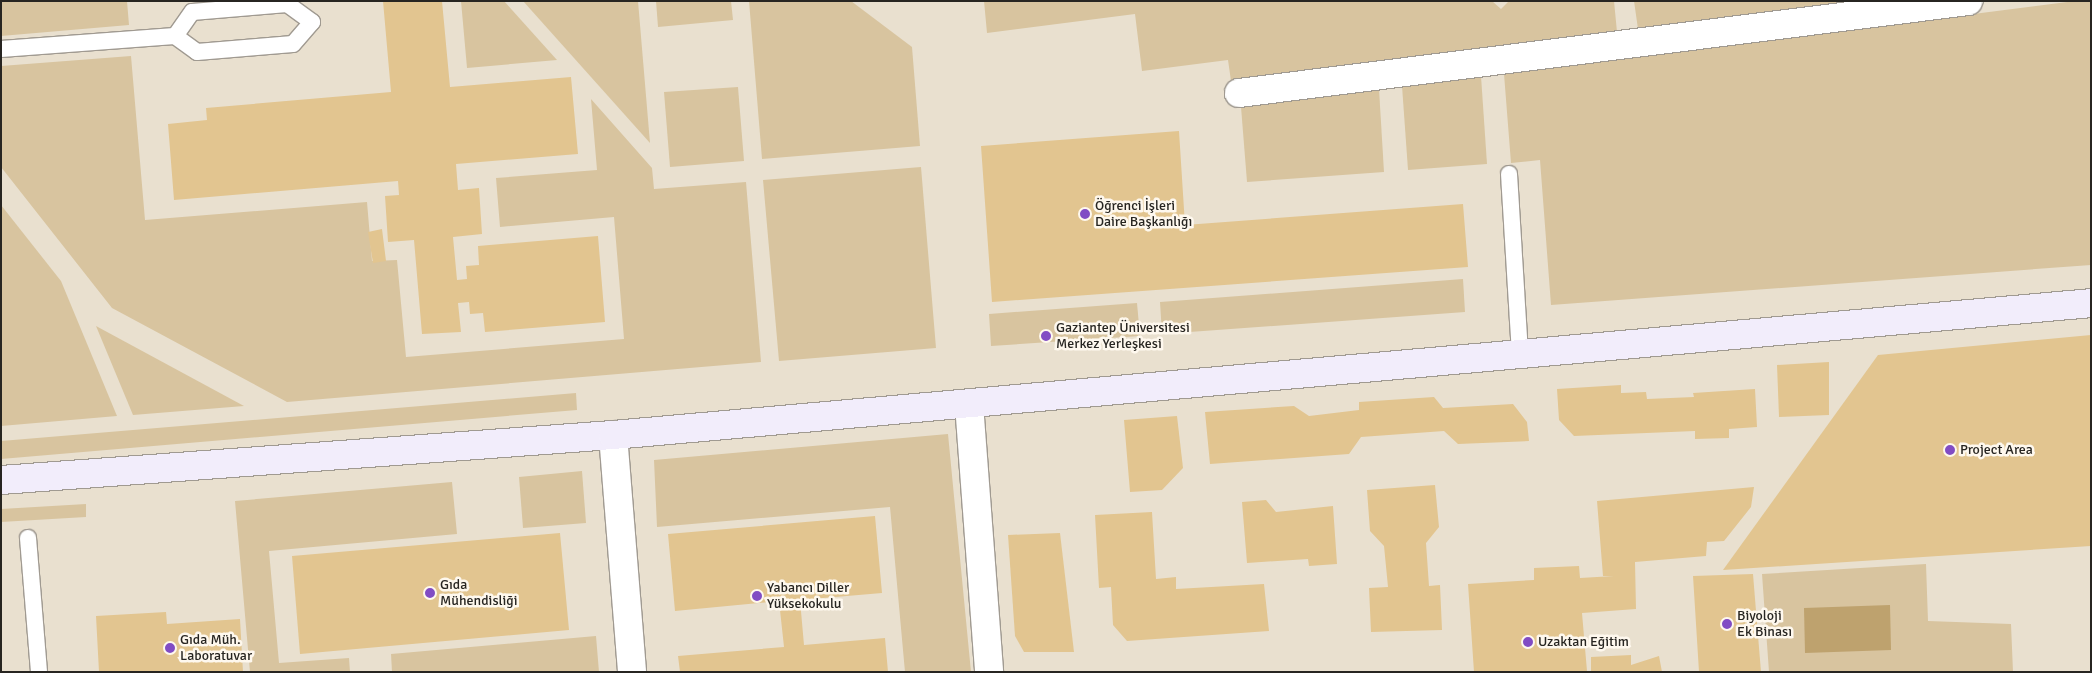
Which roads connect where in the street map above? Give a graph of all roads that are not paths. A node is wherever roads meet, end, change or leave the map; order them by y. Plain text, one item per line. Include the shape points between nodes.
1 (1968, 1) edge
2 (175, 36) junction
3 (1, 49) edge
4 (1239, 93) dead end
5 (1509, 174) dead end
6 (2091, 303) edge
7 (1520, 354) junction
8 (969, 404) junction
9 (613, 436) junction
10 (1, 480) edge
11 (28, 538) dead end
12 (39, 672) edge
13 (632, 672) edge
14 (989, 672) edge

1 - 4 street
2 - 2 lane via 197,52 293,44 312,22 287,4 192,12
2 - 3 lane
5 - 7 lane
6 - 7 street
7 - 8 street
8 - 9 street
8 - 14 street
9 - 10 street
9 - 13 street
11 - 12 lane

